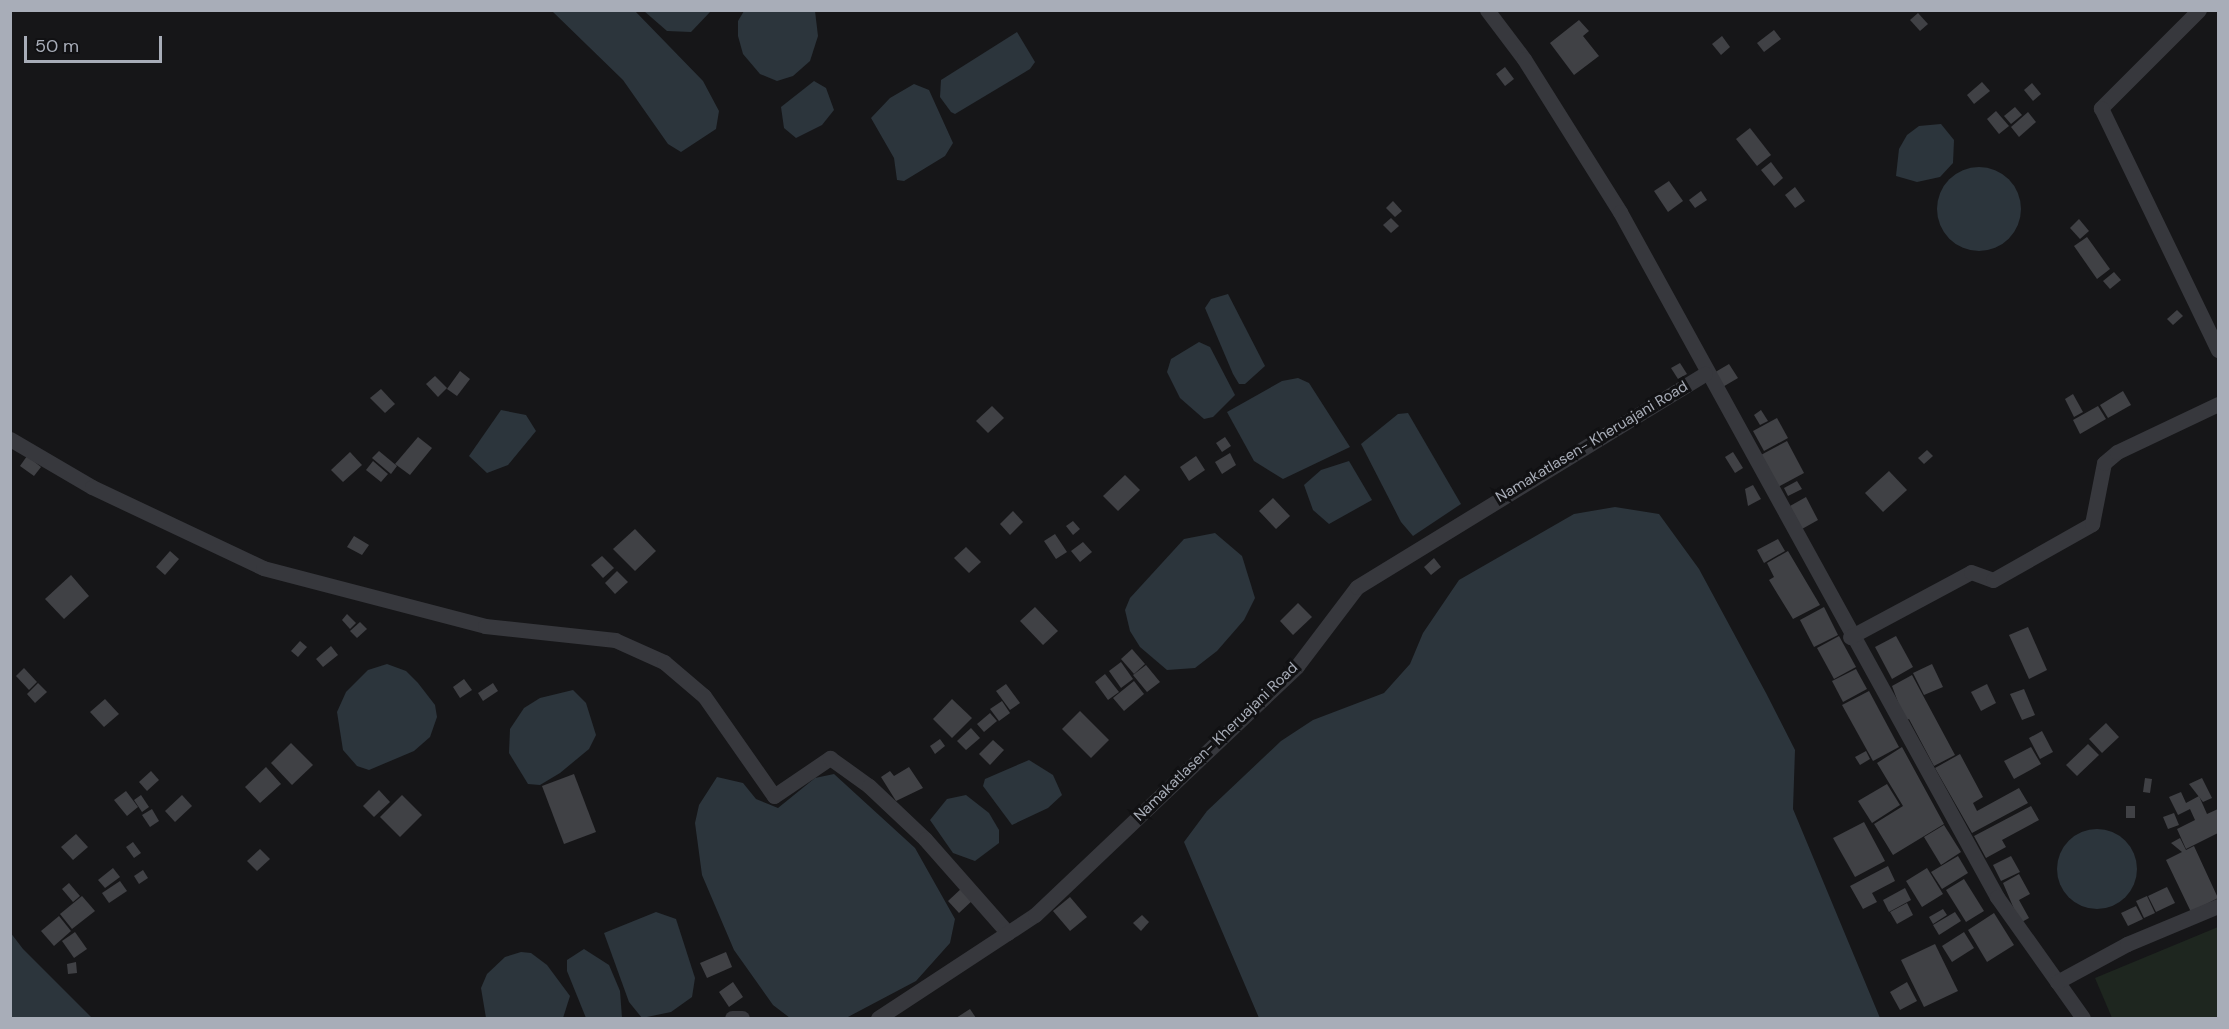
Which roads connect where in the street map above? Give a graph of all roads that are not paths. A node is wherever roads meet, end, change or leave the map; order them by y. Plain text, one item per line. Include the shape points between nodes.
1 (1487, 10) edge
2 (2199, 10) edge
3 (2218, 350) edge
4 (1705, 374) junction
5 (2218, 404) edge
6 (10, 439) edge
7 (1850, 637) junction
8 (2218, 906) edge
9 (1008, 933) junction
10 (2057, 982) junction
11 (732, 1018) edge
12 (742, 1018) edge
13 (878, 1018) edge
14 (2083, 1018) edge

1 - 4 street via 1524,59 1620,212
2 - 3 street via 2101,108
4 - 7 street
4 - 9 street, Namakatlasen- Kheruajani Road via 1357,587 1297,666 1035,915
5 - 7 street via 2117,452 2104,463 2092,524 1994,579 1971,572
6 - 9 street via 92,487 262,568 485,626 615,640 664,662 704,696 774,796 830,758 869,786 925,839
7 - 10 street via 1996,897
8 - 10 street via 2127,944
9 - 13 street, Namakatlasen- Kheruajani Road
10 - 14 street
11 - 12 street

